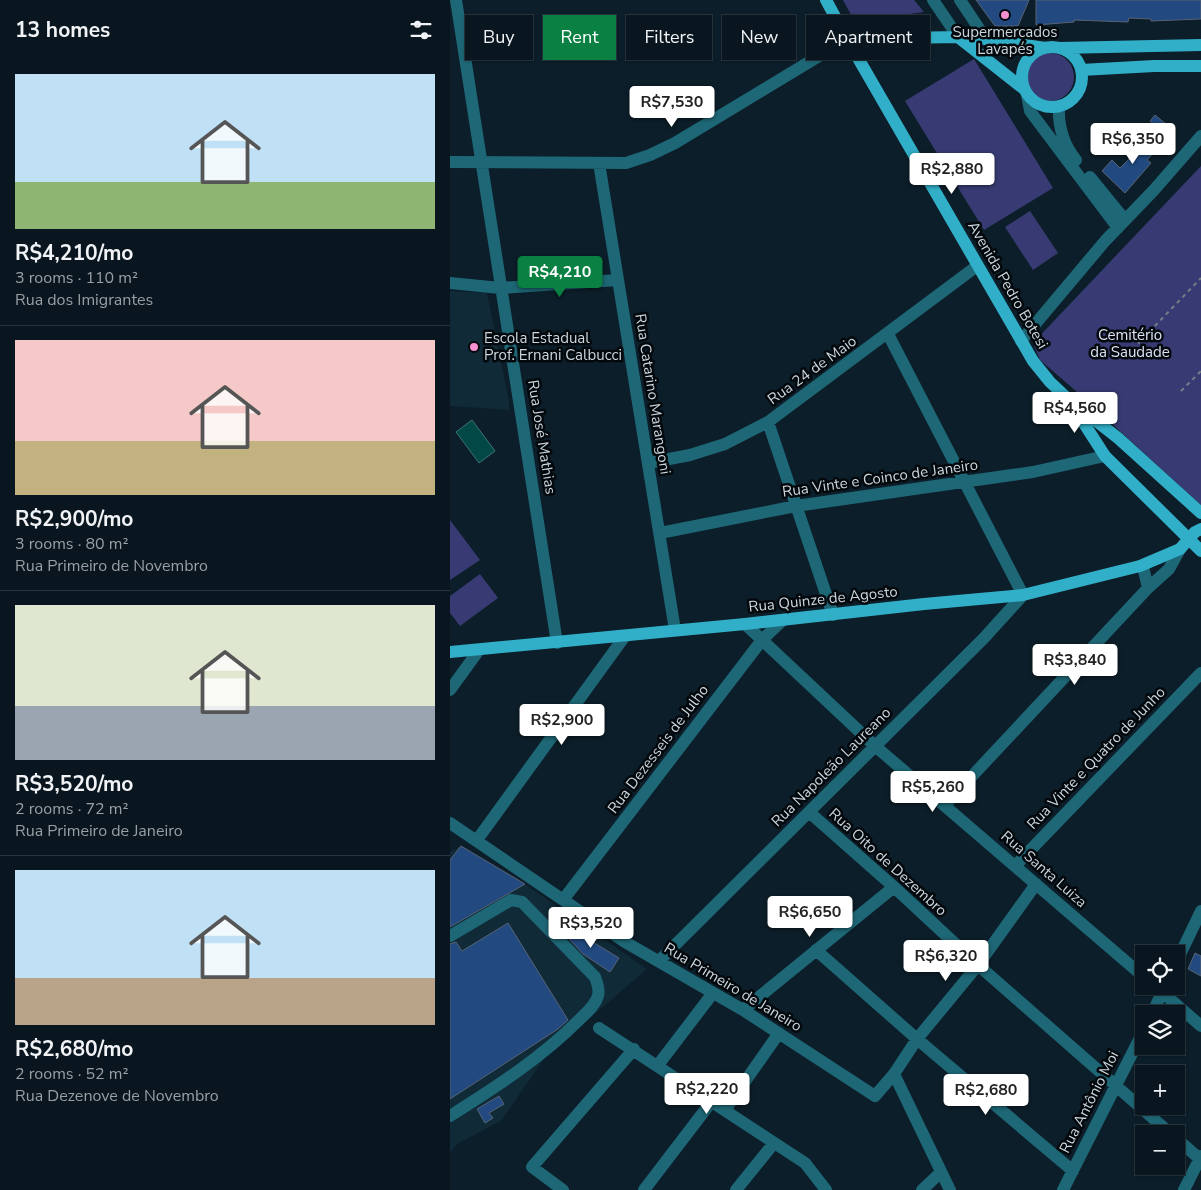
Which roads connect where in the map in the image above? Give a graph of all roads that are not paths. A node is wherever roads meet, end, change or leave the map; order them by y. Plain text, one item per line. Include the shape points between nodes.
1 (456, 0) edge
2 (826, 0) edge
3 (933, 0) edge
4 (960, 0) edge
5 (834, 15) edge
6 (958, 37) junction
7 (930, 38) edge
8 (986, 39) junction
9 (1201, 44) edge
10 (1045, 48) junction
11 (1058, 48) junction
12 (812, 60) edge
13 (859, 60) edge
14 (1201, 66) edge
15 (1081, 70) junction
16 (1026, 92) junction
17 (1059, 106) junction
18 (1201, 136) edge
19 (450, 162) edge
20 (481, 162) junction
21 (599, 163) junction
22 (1121, 224) junction
23 (977, 266) junction
24 (617, 280) junction
25 (450, 283) edge
26 (500, 288) junction
27 (888, 334) junction
28 (1020, 341) junction
29 (1067, 398) junction
30 (768, 422) junction
31 (1105, 456) junction
32 (648, 463) junction
33 (966, 482) junction
34 (796, 506) junction
35 (1201, 513) edge
36 (1201, 528) edge
37 (660, 533) junction
38 (1184, 544) junction
39 (1201, 552) edge
40 (1140, 566) junction
41 (1148, 588) junction
42 (1024, 595) junction
43 (832, 615) junction
44 (783, 620) junction
45 (745, 624) junction
46 (675, 630) junction
47 (625, 636) junction
48 (762, 640) junction
49 (557, 643) junction
50 (479, 650) junction
51 (450, 652) edge
52 (1201, 673) edge
53 (450, 690) edge
54 (875, 746) junction
55 (945, 805) junction
56 (808, 812) junction
57 (450, 823) edge
58 (477, 840) junction
59 (1015, 866) junction
60 (1036, 884) junction
61 (894, 888) junction
62 (563, 900) junction
63 (1201, 911) edge
64 (450, 936) edge
65 (1185, 945) edge
66 (816, 950) junction
67 (659, 961) junction
68 (978, 965) junction
69 (1135, 969) edge
70 (713, 992) junction
71 (1168, 995) edge
72 (743, 1010) junction
73 (1201, 1026) edge
74 (599, 1028) dead end
75 (779, 1033) junction
76 (917, 1039) junction
77 (1135, 1048) edge
78 (634, 1049) junction
79 (658, 1065) junction
80 (894, 1074) junction
81 (1116, 1085) junction
82 (712, 1101) junction
83 (725, 1110) junction
84 (450, 1116) edge
85 (1162, 1125) edge
86 (774, 1144) junction
87 (1185, 1145) edge
88 (1201, 1158) edge
89 (1073, 1171) junction
90 (940, 1173) junction
91 (563, 1190) edge
92 (644, 1190) edge
93 (736, 1190) edge
94 (826, 1190) edge
95 (922, 1190) edge
96 (950, 1190) edge
97 (1063, 1190) edge
98 (1184, 1190) edge

1 - 20 street, Rua José Mathias
2 - 5 main road, Avenida Pedro Botesi
3 - 6 street
4 - 8 street
6 - 7 main road
6 - 8 main road
6 - 16 main road
8 - 10 main road
9 - 11 main road
10 - 11 main road
10 - 16 main road via 1035,52 1025,64 1022,78
11 - 15 main road via 1073,56
12 - 21 street via 675,143 626,162
13 - 23 main road, Avenida Pedro Botesi
14 - 15 main road
15 - 17 main road via 1079,88 1068,102
16 - 17 main road via 1040,105
16 - 22 street via 1030,111
17 - 22 street via 1062,136 1071,154
18 - 22 street
19 - 20 street
20 - 21 street
20 - 26 street, Rua José Mathias
21 - 24 street, Rua Catarino Marangoni
22 - 28 street
23 - 27 street, Rua 24 de Maio
23 - 28 main road, Avenida Pedro Botesi
24 - 26 street
24 - 32 street, Rua Catarino Marangoni
25 - 26 street
26 - 49 street, Rua José Mathias
27 - 30 street, Rua 24 de Maio
27 - 33 street
28 - 29 main road, Avenida Pedro Botesi via 1050,382
29 - 31 main road, Avenida Pedro Botesi
29 - 35 main road, Avenida Pedro Botesi via 1118,438
30 - 32 street, Rua 24 de Maio via 725,444
30 - 34 street
31 - 33 street, Rua Vinte e Coinco de Janeiro via 1034,472
31 - 38 main road, Avenida Pedro Botesi
32 - 37 street, Rua Catarino Marangoni
33 - 34 street, Rua Vinte e Coinco de Janeiro
33 - 42 street
34 - 37 street, Rua Vinte e Coinco de Janeiro
34 - 43 street
36 - 38 main road
37 - 46 street, Rua Catarino Marangoni
38 - 39 main road, Avenida Pedro Botesi
38 - 40 main road, Rua Quinze de Agosto
38 - 41 street via 1169,569
40 - 41 street
40 - 42 main road, Rua Quinze de Agosto
41 - 55 street
42 - 43 main road, Rua Quinze de Agosto
42 - 54 street, Rua Napoleão Laureano
43 - 44 main road, Rua Quinze de Agosto
44 - 45 main road, Rua Quinze de Agosto
44 - 48 street, Rua Dezesseis de Julho
45 - 46 main road, Rua Quinze de Agosto
45 - 48 street, Rua Santa Luiza
46 - 47 main road, Rua Quinze de Agosto
47 - 49 main road, Rua Quinze de Agosto
47 - 58 street
48 - 54 street, Rua Santa Luiza
48 - 62 street, Rua Dezesseis de Julho
49 - 50 main road, Rua Quinze de Agosto
50 - 51 main road, Rua Quinze de Agosto
50 - 53 street
52 - 59 street, Rua Vinte e Quatro de Junho
54 - 55 street, Rua Santa Luiza
54 - 56 street, Rua Napoleão Laureano
55 - 59 street, Rua Santa Luiza
56 - 61 street, Rua Oito de Dezembro
56 - 67 street, Rua Napoleão Laureano
57 - 58 street, Rua Primeiro de Janeiro
58 - 62 street, Rua Primeiro de Janeiro
59 - 60 street, Rua Santa Luiza
60 - 68 street
60 - 69 street, Rua Santa Luiza
61 - 66 street
61 - 68 street, Rua Oito de Dezembro
62 - 67 street, Rua Primeiro de Janeiro
63 - 65 street
64 - 84 street via 511,900 522,902 595,977 598,986 594,1006 561,1039 504,1082
66 - 72 street
66 - 76 street
67 - 70 street, Rua Primeiro de Janeiro
68 - 76 street
68 - 81 street, Rua Oito de Dezembro
70 - 72 street, Rua Primeiro de Janeiro
70 - 79 street
71 - 73 street
72 - 75 street, Rua Primeiro de Janeiro
74 - 78 street
75 - 80 street, Rua Primeiro de Janeiro via 875,1096
75 - 83 street
76 - 80 street
76 - 89 street
77 - 81 street, Rua Antônio Moi
78 - 79 street
78 - 91 street via 532,1167
79 - 82 street
80 - 90 street
81 - 85 street, Rua Oito de Dezembro
81 - 89 street, Rua Antônio Moi
82 - 83 street
82 - 92 street
83 - 86 street
86 - 93 street
86 - 94 street via 805,1163
87 - 88 street
88 - 98 street
89 - 97 street, Rua Antônio Moi
90 - 95 street
90 - 96 street

